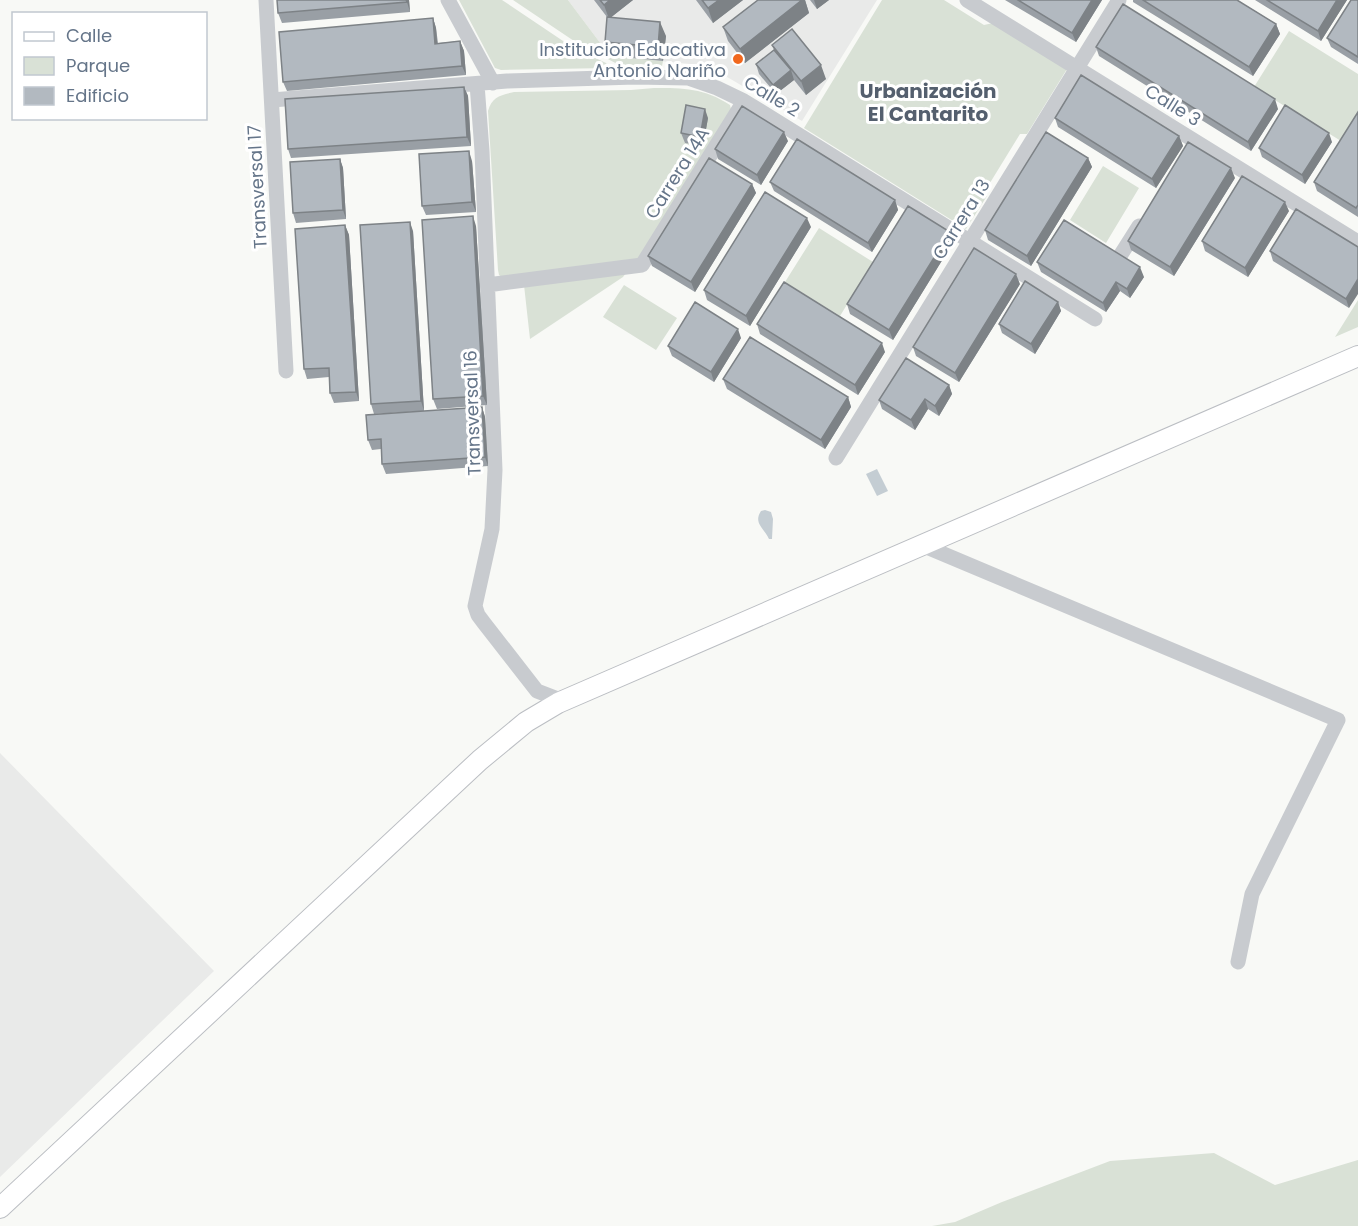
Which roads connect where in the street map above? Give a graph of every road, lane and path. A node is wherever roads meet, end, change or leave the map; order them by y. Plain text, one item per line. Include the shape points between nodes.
1 (266, 0) edge
2 (448, 0) edge
3 (967, 0) edge
4 (1119, 0) edge
5 (1077, 68) junction
6 (493, 83) junction
7 (477, 84) junction
8 (272, 100) junction
9 (744, 101) junction
10 (1147, 213) edge
11 (970, 242) junction
12 (1358, 243) edge
13 (1120, 256) edge
14 (487, 285) junction
15 (1095, 319) dead end
16 (1358, 356) edge
17 (286, 371) dead end
18 (836, 458) dead end
19 (922, 545) junction
20 (537, 691) junction
21 (563, 701) junction
22 (535, 717) junction
23 (1238, 962) dead end
24 (0, 1208) edge

1 - 8 street, Transversal 17 via 274,37
2 - 6 street
3 - 5 street, Calle 3
4 - 5 street, Carrera 13
5 - 11 street, Carrera 13
5 - 12 street, Calle 3 via 1190,144
6 - 7 street, Calle 2
6 - 9 street, Calle 2 via 688,78
7 - 8 street, Calle 2
7 - 14 street, Transversal 16
8 - 17 street, Transversal 17
9 - 11 street, Calle 2
9 - 14 street, Carrera 14A via 642,265
10 - 13 street
11 - 15 street, Calle 2
11 - 18 street, Carrera 13
14 - 20 street, Transversal 16 via 495,470 492,529 475,606
16 - 19 main road
19 - 21 main road
19 - 23 street via 1338,720 1252,894
20 - 21 street
20 - 22 street
21 - 22 main road
22 - 24 main road via 485,755

